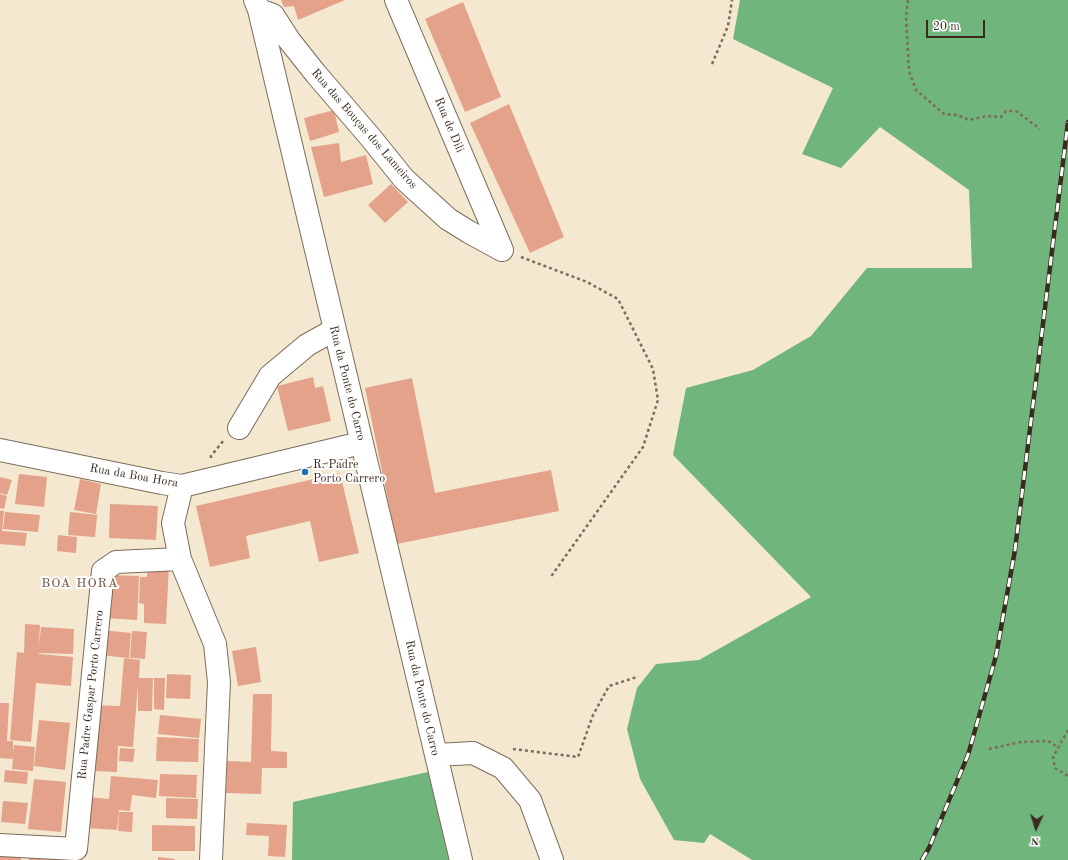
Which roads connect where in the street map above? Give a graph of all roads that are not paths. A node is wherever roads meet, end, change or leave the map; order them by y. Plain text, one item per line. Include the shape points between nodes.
1 (396, 0) edge
2 (257, 5) edge
3 (502, 250) joint
4 (334, 330) junction
5 (239, 428) road end
6 (361, 443) junction
7 (0, 450) edge
8 (182, 486) junction
9 (180, 559) junction
10 (436, 755) junction
11 (0, 845) edge
12 (211, 860) edge
13 (461, 860) edge
14 (552, 860) edge

1 - 3 street, Rua de Dili
2 - 3 street, Rua das Bouças dos Lameiros via 273,15 289,40 404,179 448,219
2 - 4 street, Rua da Ponte do Carro
4 - 5 street via 307,345 270,376
4 - 6 street, Rua da Ponte do Carro
6 - 8 street, Rua da Boa Hora
6 - 10 street, Rua da Ponte do Carro
7 - 8 street, Rua da Boa Hora
8 - 9 street via 173,523
9 - 11 street, Rua Padre Gaspar Porto Carrero via 116,562 103,571 76,849
9 - 12 street via 216,644 219,682
10 - 13 street, Rua da Ponte do Carro
10 - 14 street via 473,753 503,768 530,800

